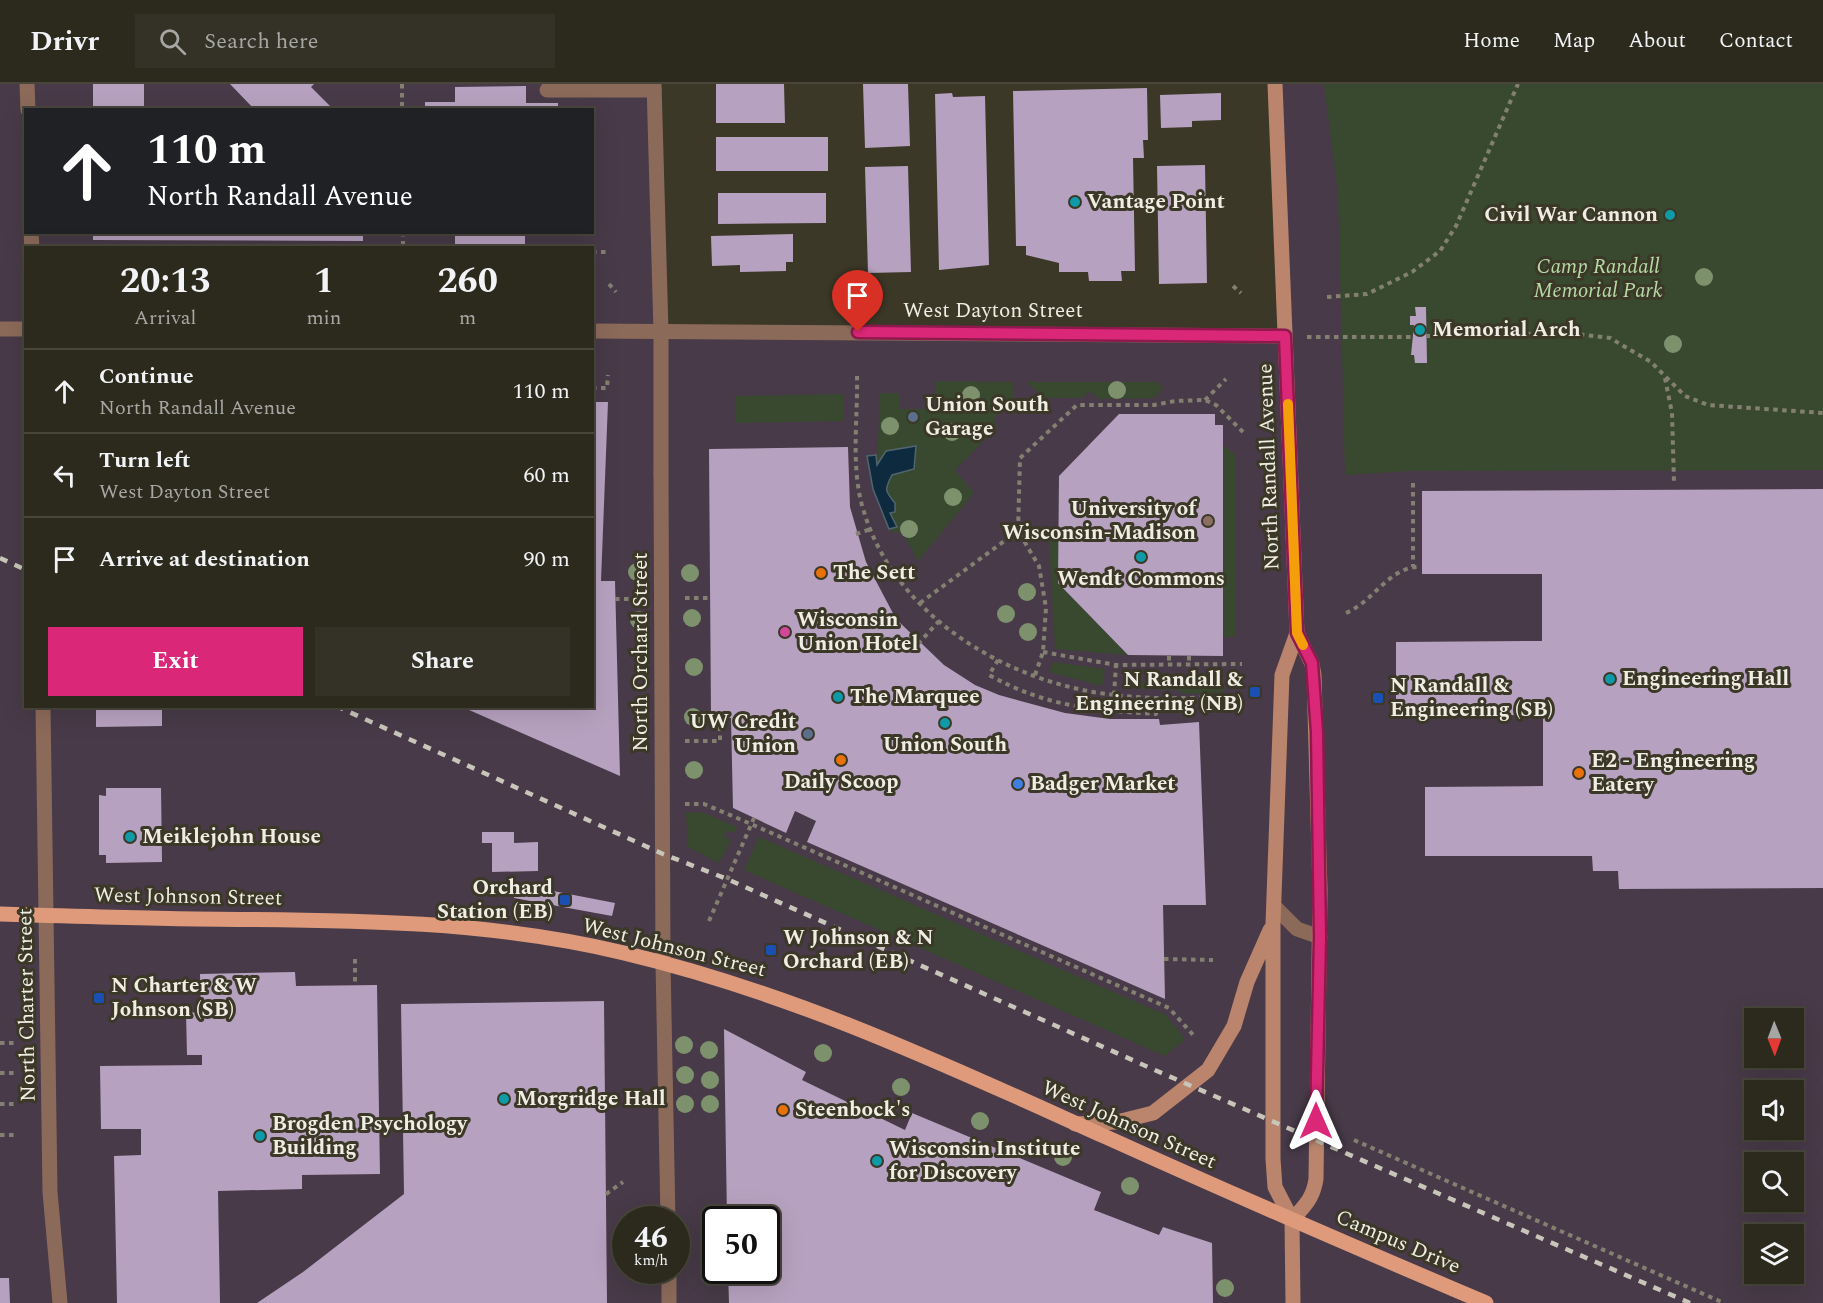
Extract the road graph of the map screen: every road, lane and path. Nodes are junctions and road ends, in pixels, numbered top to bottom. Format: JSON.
{"nodes":[{"id":1,"x":27,"y":84,"type":"edge"},
{"id":2,"x":402,"y":84,"type":"edge"},
{"id":3,"x":1275,"y":84,"type":"edge"},
{"id":4,"x":1518,"y":84,"type":"edge"},
{"id":5,"x":654,"y":87,"type":"edge"},
{"id":6,"x":547,"y":90,"type":"dead end"},
{"id":7,"x":28,"y":108,"type":"edge"},
{"id":8,"x":402,"y":108,"type":"edge"},
{"id":9,"x":594,"y":252,"type":"edge"},
{"id":10,"x":610,"y":252,"type":"dead end"},
{"id":11,"x":609,"y":284,"type":"dead end"},
{"id":12,"x":1233,"y":286,"type":"dead end"},
{"id":13,"x":616,"y":292,"type":"dead end"},
{"id":14,"x":1241,"y":293,"type":"dead end"},
{"id":15,"x":1327,"y":297,"type":"dead end"},
{"id":16,"x":0,"y":329,"type":"edge"},
{"id":17,"x":24,"y":329,"type":"edge"},
{"id":18,"x":594,"y":331,"type":"edge"},
{"id":19,"x":661,"y":332,"type":"junction"},
{"id":20,"x":1285,"y":336,"type":"junction"},
{"id":21,"x":1426,"y":336,"type":"dead end"},
{"id":22,"x":1414,"y":337,"type":"dead end"},
{"id":23,"x":608,"y":375,"type":"dead end"},
{"id":24,"x":857,"y":376,"type":"dead end"},
{"id":25,"x":1665,"y":377,"type":"junction"},
{"id":26,"x":1226,"y":380,"type":"dead end"},
{"id":27,"x":594,"y":388,"type":"edge"},
{"id":28,"x":1205,"y":400,"type":"junction"},
{"id":29,"x":1823,"y":413,"type":"edge"},
{"id":30,"x":1243,"y":432,"type":"dead end"},
{"id":31,"x":1674,"y":482,"type":"dead end"},
{"id":32,"x":1413,"y":483,"type":"dead end"},
{"id":33,"x":871,"y":529,"type":"junction"},
{"id":34,"x":1018,"y":531,"type":"junction"},
{"id":35,"x":856,"y":534,"type":"dead end"},
{"id":36,"x":1413,"y":567,"type":"junction"},
{"id":37,"x":1419,"y":567,"type":"dead end"},
{"id":38,"x":920,"y":603,"type":"junction"},
{"id":39,"x":1346,"y":613,"type":"dead end"},
{"id":40,"x":939,"y":621,"type":"junction"},
{"id":41,"x":1297,"y":633,"type":"junction"},
{"id":42,"x":918,"y":644,"type":"dead end"},
{"id":43,"x":1043,"y":652,"type":"junction"},
{"id":44,"x":1169,"y":656,"type":"dead end"},
{"id":45,"x":1189,"y":656,"type":"dead end"},
{"id":46,"x":998,"y":660,"type":"junction"},
{"id":47,"x":1169,"y":664,"type":"junction"},
{"id":48,"x":1242,"y":664,"type":"dead end"},
{"id":49,"x":1116,"y":665,"type":"junction"},
{"id":50,"x":1189,"y":665,"type":"junction"},
{"id":51,"x":1035,"y":675,"type":"junction"},
{"id":52,"x":1114,"y":695,"type":"junction"},
{"id":53,"x":1238,"y":696,"type":"dead end"},
{"id":54,"x":1156,"y":697,"type":"junction"},
{"id":55,"x":43,"y":708,"type":"edge"},
{"id":56,"x":720,"y":718,"type":"dead end"},
{"id":57,"x":662,"y":741,"type":"junction"},
{"id":58,"x":662,"y":803,"type":"junction"},
{"id":59,"x":754,"y":818,"type":"dead end"},
{"id":60,"x":751,"y":824,"type":"junction"},
{"id":61,"x":1275,"y":907,"type":"junction"},
{"id":62,"x":0,"y":914,"type":"edge"},
{"id":63,"x":46,"y":916,"type":"junction"},
{"id":64,"x":709,"y":921,"type":"dead end"},
{"id":65,"x":1273,"y":924,"type":"junction"},
{"id":66,"x":1320,"y":937,"type":"junction"},
{"id":67,"x":355,"y":959,"type":"dead end"},
{"id":68,"x":1164,"y":959,"type":"dead end"},
{"id":69,"x":1213,"y":960,"type":"dead end"},
{"id":70,"x":663,"y":963,"type":"junction"},
{"id":71,"x":355,"y":985,"type":"dead end"},
{"id":72,"x":1195,"y":1037,"type":"dead end"},
{"id":73,"x":0,"y":1043,"type":"edge"},
{"id":74,"x":15,"y":1043,"type":"dead end"},
{"id":75,"x":0,"y":1073,"type":"edge"},
{"id":76,"x":17,"y":1073,"type":"dead end"},
{"id":77,"x":0,"y":1104,"type":"edge"},
{"id":78,"x":18,"y":1104,"type":"dead end"},
{"id":79,"x":1075,"y":1124,"type":"junction"},
{"id":80,"x":0,"y":1135,"type":"edge"},
{"id":81,"x":18,"y":1135,"type":"dead end"},
{"id":82,"x":1354,"y":1140,"type":"dead end"},
{"id":83,"x":623,"y":1182,"type":"dead end"},
{"id":84,"x":606,"y":1194,"type":"dead end"},
{"id":85,"x":668,"y":1206,"type":"edge"},
{"id":86,"x":1292,"y":1220,"type":"junction"},
{"id":87,"x":669,"y":1284,"type":"edge"},
{"id":88,"x":60,"y":1303,"type":"edge"},
{"id":89,"x":669,"y":1303,"type":"edge"},
{"id":90,"x":1293,"y":1303,"type":"edge"},
{"id":91,"x":1486,"y":1303,"type":"edge"},
{"id":92,"x":1724,"y":1303,"type":"edge"}],
"edges":[{"from":1,"to":7,"type":"street"},
{"from":2,"to":8,"type":"path"},
{"from":3,"to":20,"type":"main road","name":"North Randall Avenue"},
{"from":4,"to":15,"type":"path"},
{"from":5,"to":6,"type":"street"},
{"from":5,"to":19,"type":"street","name":"North Orchard Street"},
{"from":9,"to":10,"type":"path"},
{"from":11,"to":13,"type":"path"},
{"from":12,"to":14,"type":"path"},
{"from":16,"to":17,"type":"street"},
{"from":18,"to":19,"type":"street","name":"West Dayton Street"},
{"from":19,"to":20,"type":"street","name":"West Dayton Street"},
{"from":19,"to":57,"type":"street","name":"North Orchard Street"},
{"from":20,"to":22,"type":"path"},
{"from":20,"to":41,"type":"main road","name":"North Randall Avenue"},
{"from":21,"to":25,"type":"path"},
{"from":23,"to":27,"type":"path"},
{"from":24,"to":33,"type":"path"},
{"from":25,"to":29,"type":"path"},
{"from":25,"to":31,"type":"path"},
{"from":26,"to":28,"type":"path"},
{"from":28,"to":30,"type":"path"},
{"from":28,"to":34,"type":"path"},
{"from":32,"to":36,"type":"path"},
{"from":33,"to":35,"type":"path"},
{"from":33,"to":38,"type":"path"},
{"from":34,"to":38,"type":"path"},
{"from":34,"to":43,"type":"path"},
{"from":36,"to":37,"type":"path"},
{"from":36,"to":39,"type":"path"},
{"from":38,"to":40,"type":"path"},
{"from":40,"to":42,"type":"path"},
{"from":40,"to":46,"type":"path"},
{"from":41,"to":61,"type":"main road"},
{"from":41,"to":66,"type":"main road"},
{"from":43,"to":49,"type":"path"},
{"from":43,"to":51,"type":"path"},
{"from":44,"to":47,"type":"path"},
{"from":45,"to":50,"type":"path"},
{"from":46,"to":51,"type":"path"},
{"from":46,"to":54,"type":"path"},
{"from":47,"to":49,"type":"path"},
{"from":47,"to":50,"type":"path"},
{"from":48,"to":50,"type":"path"},
{"from":49,"to":52,"type":"path"},
{"from":51,"to":52,"type":"path"},
{"from":52,"to":54,"type":"path"},
{"from":53,"to":54,"type":"path"},
{"from":55,"to":63,"type":"street","name":"North Charter Street"},
{"from":56,"to":57,"type":"path"},
{"from":57,"to":58,"type":"street","name":"North Orchard Street"},
{"from":58,"to":60,"type":"path"},
{"from":58,"to":70,"type":"street","name":"North Orchard Street"},
{"from":59,"to":60,"type":"path"},
{"from":60,"to":64,"type":"path"},
{"from":60,"to":72,"type":"path"},
{"from":61,"to":65,"type":"main road"},
{"from":61,"to":66,"type":"street"},
{"from":62,"to":63,"type":"main road","name":"West Johnson Street"},
{"from":63,"to":70,"type":"main road","name":"West Johnson Street"},
{"from":63,"to":88,"type":"street","name":"North Charter Street"},
{"from":65,"to":79,"type":"main road"},
{"from":65,"to":86,"type":"main road"},
{"from":66,"to":86,"type":"main road"},
{"from":67,"to":71,"type":"path"},
{"from":68,"to":69,"type":"path"},
{"from":70,"to":79,"type":"main road","name":"West Johnson Street"},
{"from":70,"to":85,"type":"street","name":"North Orchard Street"},
{"from":73,"to":74,"type":"path"},
{"from":75,"to":76,"type":"path"},
{"from":77,"to":78,"type":"path"},
{"from":79,"to":86,"type":"main road","name":"West Johnson Street"},
{"from":80,"to":81,"type":"path"},
{"from":82,"to":92,"type":"path"},
{"from":83,"to":84,"type":"path"},
{"from":86,"to":90,"type":"main road"},
{"from":86,"to":91,"type":"main road","name":"Campus Drive"},
{"from":87,"to":89,"type":"street"}]}
